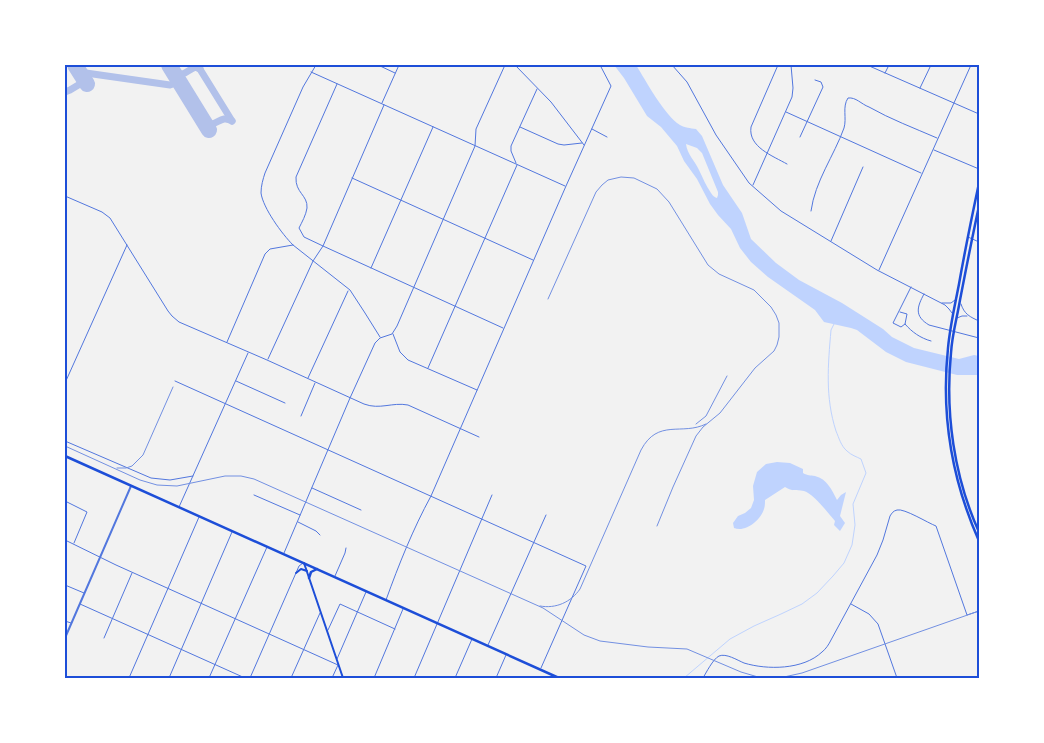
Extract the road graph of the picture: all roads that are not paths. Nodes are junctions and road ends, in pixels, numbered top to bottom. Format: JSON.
{"nodes":[{"id":1,"x":316,"y":65,"type":"edge"},
{"id":2,"x":378,"y":65,"type":"edge"},
{"id":3,"x":399,"y":65,"type":"edge"},
{"id":4,"x":505,"y":65,"type":"edge"},
{"id":5,"x":515,"y":65,"type":"edge"},
{"id":6,"x":600,"y":65,"type":"edge"},
{"id":7,"x":672,"y":65,"type":"edge"},
{"id":8,"x":778,"y":65,"type":"edge"},
{"id":9,"x":791,"y":65,"type":"edge"},
{"id":10,"x":866,"y":65,"type":"edge"},
{"id":11,"x":889,"y":65,"type":"edge"},
{"id":12,"x":931,"y":65,"type":"edge"},
{"id":13,"x":971,"y":65,"type":"edge"},
{"id":14,"x":311,"y":72,"type":"junction"},
{"id":15,"x":395,"y":73,"type":"junction"},
{"id":16,"x":885,"y":73,"type":"junction"},
{"id":17,"x":815,"y":80,"type":"dead end"},
{"id":18,"x":337,"y":84,"type":"junction"},
{"id":19,"x":538,"y":87,"type":"junction"},
{"id":20,"x":920,"y":89,"type":"junction"},
{"id":21,"x":383,"y":104,"type":"junction"},
{"id":22,"x":954,"y":104,"type":"junction"},
{"id":23,"x":786,"y":112,"type":"junction"},
{"id":24,"x":979,"y":114,"type":"edge"},
{"id":25,"x":807,"y":122,"type":"junction"},
{"id":26,"x":433,"y":127,"type":"junction"},
{"id":27,"x":520,"y":127,"type":"junction"},
{"id":28,"x":592,"y":129,"type":"junction"},
{"id":29,"x":840,"y":136,"type":"junction"},
{"id":30,"x":607,"y":137,"type":"dead end"},
{"id":31,"x":800,"y":137,"type":"dead end"},
{"id":32,"x":938,"y":139,"type":"junction"},
{"id":33,"x":583,"y":145,"type":"junction"},
{"id":34,"x":475,"y":146,"type":"junction"},
{"id":35,"x":933,"y":149,"type":"junction"},
{"id":36,"x":767,"y":153,"type":"junction"},
{"id":37,"x":517,"y":164,"type":"junction"},
{"id":38,"x":787,"y":164,"type":"dead end"},
{"id":39,"x":863,"y":167,"type":"dead end"},
{"id":40,"x":979,"y":169,"type":"edge"},
{"id":41,"x":922,"y":173,"type":"junction"},
{"id":42,"x":352,"y":178,"type":"junction"},
{"id":43,"x":979,"y":183,"type":"edge"},
{"id":44,"x":566,"y":186,"type":"junction"},
{"id":45,"x":752,"y":186,"type":"junction"},
{"id":46,"x":65,"y":196,"type":"edge"},
{"id":47,"x":401,"y":200,"type":"junction"},
{"id":48,"x":979,"y":206,"type":"edge"},
{"id":49,"x":811,"y":211,"type":"dead end"},
{"id":50,"x":443,"y":219,"type":"junction"},
{"id":51,"x":968,"y":237,"type":"junction"},
{"id":52,"x":485,"y":238,"type":"junction"},
{"id":53,"x":972,"y":239,"type":"junction"},
{"id":54,"x":830,"y":242,"type":"junction"},
{"id":55,"x":979,"y":242,"type":"edge"},
{"id":56,"x":127,"y":245,"type":"junction"},
{"id":57,"x":293,"y":245,"type":"junction"},
{"id":58,"x":322,"y":246,"type":"junction"},
{"id":59,"x":313,"y":260,"type":"junction"},
{"id":60,"x":534,"y":260,"type":"junction"},
{"id":61,"x":371,"y":269,"type":"junction"},
{"id":62,"x":878,"y":271,"type":"junction"},
{"id":63,"x":911,"y":287,"type":"junction"},
{"id":64,"x":413,"y":288,"type":"junction"},
{"id":65,"x":350,"y":290,"type":"junction"},
{"id":66,"x":924,"y":294,"type":"junction"},
{"id":67,"x":956,"y":299,"type":"junction"},
{"id":68,"x":960,"y":301,"type":"junction"},
{"id":69,"x":942,"y":303,"type":"junction"},
{"id":70,"x":454,"y":306,"type":"junction"},
{"id":71,"x":899,"y":311,"type":"junction"},
{"id":72,"x":968,"y":316,"type":"junction"},
{"id":73,"x":955,"y":318,"type":"junction"},
{"id":74,"x":979,"y":322,"type":"edge"},
{"id":75,"x":905,"y":324,"type":"junction"},
{"id":76,"x":504,"y":328,"type":"junction"},
{"id":77,"x":393,"y":334,"type":"junction"},
{"id":78,"x":380,"y":338,"type":"junction"},
{"id":79,"x":979,"y":338,"type":"edge"},
{"id":80,"x":930,"y":342,"type":"dead end"},
{"id":81,"x":227,"y":343,"type":"junction"},
{"id":82,"x":249,"y":352,"type":"junction"},
{"id":83,"x":268,"y":360,"type":"junction"},
{"id":84,"x":428,"y":368,"type":"junction"},
{"id":85,"x":308,"y":379,"type":"junction"},
{"id":86,"x":175,"y":381,"type":"dead end"},
{"id":87,"x":235,"y":381,"type":"junction"},
{"id":88,"x":316,"y":382,"type":"junction"},
{"id":89,"x":65,"y":383,"type":"edge"},
{"id":90,"x":478,"y":390,"type":"junction"},
{"id":91,"x":350,"y":398,"type":"junction"},
{"id":92,"x":285,"y":403,"type":"dead end"},
{"id":93,"x":225,"y":404,"type":"junction"},
{"id":94,"x":300,"y":416,"type":"dead end"},
{"id":95,"x":461,"y":428,"type":"junction"},
{"id":96,"x":479,"y":437,"type":"dead end"},
{"id":97,"x":65,"y":441,"type":"edge"},
{"id":98,"x":328,"y":450,"type":"junction"},
{"id":99,"x":65,"y":456,"type":"edge"},
{"id":100,"x":194,"y":476,"type":"junction"},
{"id":101,"x":131,"y":486,"type":"junction"},
{"id":102,"x":312,"y":488,"type":"junction"},
{"id":103,"x":254,"y":494,"type":"dead end"},
{"id":104,"x":492,"y":495,"type":"dead end"},
{"id":105,"x":431,"y":496,"type":"junction"},
{"id":106,"x":65,"y":502,"type":"edge"},
{"id":107,"x":179,"y":507,"type":"junction"},
{"id":108,"x":361,"y":510,"type":"dead end"},
{"id":109,"x":546,"y":515,"type":"dead end"},
{"id":110,"x":300,"y":516,"type":"junction"},
{"id":111,"x":199,"y":517,"type":"junction"},
{"id":112,"x":481,"y":519,"type":"junction"},
{"id":113,"x":298,"y":522,"type":"junction"},
{"id":114,"x":232,"y":531,"type":"junction"},
{"id":115,"x":979,"y":532,"type":"edge"},
{"id":116,"x":320,"y":535,"type":"dead end"},
{"id":117,"x":65,"y":540,"type":"edge"},
{"id":118,"x":979,"y":541,"type":"edge"},
{"id":119,"x":534,"y":543,"type":"junction"},
{"id":120,"x":73,"y":544,"type":"junction"},
{"id":121,"x":267,"y":546,"type":"junction"},
{"id":122,"x":346,"y":548,"type":"dead end"},
{"id":123,"x":283,"y":554,"type":"junction"},
{"id":124,"x":100,"y":557,"type":"junction"},
{"id":125,"x":304,"y":563,"type":"junction"},
{"id":126,"x":318,"y":569,"type":"junction"},
{"id":127,"x":133,"y":572,"type":"junction"},
{"id":128,"x":307,"y":572,"type":"junction"},
{"id":129,"x":296,"y":573,"type":"junction"},
{"id":130,"x":335,"y":577,"type":"junction"},
{"id":131,"x":310,"y":578,"type":"junction"},
{"id":132,"x":65,"y":585,"type":"edge"},
{"id":133,"x":168,"y":588,"type":"junction"},
{"id":134,"x":367,"y":591,"type":"junction"},
{"id":135,"x":84,"y":594,"type":"junction"},
{"id":136,"x":386,"y":600,"type":"junction"},
{"id":137,"x":201,"y":603,"type":"junction"},
{"id":138,"x":850,"y":603,"type":"junction"},
{"id":139,"x":80,"y":604,"type":"junction"},
{"id":140,"x":404,"y":608,"type":"junction"},
{"id":141,"x":358,"y":611,"type":"junction"},
{"id":142,"x":979,"y":611,"type":"edge"},
{"id":143,"x":321,"y":612,"type":"junction"},
{"id":144,"x":235,"y":618,"type":"junction"},
{"id":145,"x":113,"y":619,"type":"junction"},
{"id":146,"x":65,"y":620,"type":"edge"},
{"id":147,"x":71,"y":623,"type":"junction"},
{"id":148,"x":438,"y":623,"type":"junction"},
{"id":149,"x":395,"y":629,"type":"junction"},
{"id":150,"x":327,"y":631,"type":"junction"},
{"id":151,"x":148,"y":634,"type":"junction"},
{"id":152,"x":270,"y":634,"type":"junction"},
{"id":153,"x":65,"y":638,"type":"edge"},
{"id":154,"x":104,"y":638,"type":"dead end"},
{"id":155,"x":472,"y":639,"type":"junction"},
{"id":156,"x":488,"y":646,"type":"junction"},
{"id":157,"x":181,"y":649,"type":"junction"},
{"id":158,"x":304,"y":649,"type":"junction"},
{"id":159,"x":506,"y":654,"type":"junction"},
{"id":160,"x":337,"y":660,"type":"junction"},
{"id":161,"x":215,"y":664,"type":"junction"},
{"id":162,"x":338,"y":665,"type":"junction"},
{"id":163,"x":541,"y":669,"type":"junction"},
{"id":164,"x":129,"y":678,"type":"edge"},
{"id":165,"x":168,"y":678,"type":"edge"},
{"id":166,"x":209,"y":678,"type":"edge"},
{"id":167,"x":245,"y":678,"type":"edge"},
{"id":168,"x":250,"y":678,"type":"edge"},
{"id":169,"x":291,"y":678,"type":"edge"},
{"id":170,"x":332,"y":678,"type":"edge"},
{"id":171,"x":343,"y":678,"type":"edge"},
{"id":172,"x":374,"y":678,"type":"edge"},
{"id":173,"x":414,"y":678,"type":"edge"},
{"id":174,"x":455,"y":678,"type":"edge"},
{"id":175,"x":496,"y":678,"type":"edge"},
{"id":176,"x":559,"y":678,"type":"edge"},
{"id":177,"x":703,"y":678,"type":"edge"},
{"id":178,"x":898,"y":678,"type":"edge"}],
"edges":[{"from":1,"to":14,"type":"street"},
{"from":2,"to":15,"type":"street"},
{"from":3,"to":15,"type":"street"},
{"from":4,"to":34,"type":"street"},
{"from":5,"to":19,"type":"street"},
{"from":6,"to":28,"type":"street"},
{"from":7,"to":45,"type":"street"},
{"from":8,"to":36,"type":"street"},
{"from":9,"to":23,"type":"street"},
{"from":10,"to":16,"type":"street"},
{"from":11,"to":16,"type":"street"},
{"from":12,"to":20,"type":"street"},
{"from":13,"to":22,"type":"street"},
{"from":14,"to":18,"type":"street"},
{"from":14,"to":57,"type":"street"},
{"from":15,"to":21,"type":"street"},
{"from":16,"to":20,"type":"street"},
{"from":17,"to":25,"type":"street"},
{"from":18,"to":21,"type":"street"},
{"from":18,"to":58,"type":"street"},
{"from":19,"to":27,"type":"street"},
{"from":19,"to":33,"type":"street"},
{"from":20,"to":22,"type":"street"},
{"from":21,"to":26,"type":"street"},
{"from":21,"to":42,"type":"street"},
{"from":22,"to":24,"type":"street"},
{"from":22,"to":32,"type":"street"},
{"from":23,"to":25,"type":"street"},
{"from":23,"to":36,"type":"street"},
{"from":25,"to":29,"type":"street"},
{"from":25,"to":31,"type":"street"},
{"from":26,"to":34,"type":"street"},
{"from":26,"to":47,"type":"street"},
{"from":27,"to":33,"type":"street"},
{"from":27,"to":37,"type":"street"},
{"from":28,"to":30,"type":"street"},
{"from":28,"to":33,"type":"street"},
{"from":29,"to":32,"type":"street"},
{"from":29,"to":41,"type":"street"},
{"from":29,"to":49,"type":"street"},
{"from":32,"to":35,"type":"street"},
{"from":33,"to":44,"type":"street"},
{"from":34,"to":37,"type":"street"},
{"from":34,"to":50,"type":"street"},
{"from":35,"to":40,"type":"street"},
{"from":35,"to":41,"type":"street"},
{"from":36,"to":38,"type":"street"},
{"from":36,"to":45,"type":"street"},
{"from":37,"to":44,"type":"street"},
{"from":37,"to":52,"type":"street"},
{"from":39,"to":54,"type":"street"},
{"from":41,"to":62,"type":"street"},
{"from":42,"to":47,"type":"street"},
{"from":42,"to":58,"type":"street"},
{"from":43,"to":51,"type":"main road"},
{"from":44,"to":60,"type":"street"},
{"from":45,"to":54,"type":"street"},
{"from":46,"to":56,"type":"street"},
{"from":47,"to":50,"type":"street"},
{"from":47,"to":61,"type":"street"},
{"from":48,"to":53,"type":"main road"},
{"from":50,"to":52,"type":"street"},
{"from":50,"to":64,"type":"street"},
{"from":51,"to":53,"type":"street"},
{"from":51,"to":67,"type":"main road"},
{"from":52,"to":60,"type":"street"},
{"from":52,"to":70,"type":"street"},
{"from":53,"to":55,"type":"street"},
{"from":53,"to":68,"type":"main road"},
{"from":54,"to":62,"type":"street"},
{"from":56,"to":81,"type":"street"},
{"from":56,"to":89,"type":"street"},
{"from":57,"to":59,"type":"street"},
{"from":57,"to":81,"type":"street"},
{"from":58,"to":59,"type":"street"},
{"from":58,"to":61,"type":"street"},
{"from":59,"to":65,"type":"street"},
{"from":59,"to":83,"type":"street"},
{"from":60,"to":76,"type":"street"},
{"from":61,"to":64,"type":"street"},
{"from":62,"to":63,"type":"street"},
{"from":63,"to":66,"type":"street"},
{"from":63,"to":71,"type":"street"},
{"from":64,"to":70,"type":"street"},
{"from":64,"to":77,"type":"street"},
{"from":65,"to":78,"type":"street"},
{"from":65,"to":85,"type":"street"},
{"from":66,"to":69,"type":"street"},
{"from":66,"to":79,"type":"street"},
{"from":67,"to":69,"type":"street"},
{"from":67,"to":73,"type":"main road"},
{"from":68,"to":72,"type":"street"},
{"from":68,"to":73,"type":"main road"},
{"from":69,"to":73,"type":"street"},
{"from":70,"to":76,"type":"street"},
{"from":70,"to":84,"type":"street"},
{"from":71,"to":75,"type":"street"},
{"from":71,"to":75,"type":"street"},
{"from":72,"to":73,"type":"street"},
{"from":72,"to":74,"type":"street"},
{"from":73,"to":115,"type":"main road"},
{"from":73,"to":118,"type":"main road"},
{"from":75,"to":80,"type":"street"},
{"from":76,"to":90,"type":"street"},
{"from":77,"to":78,"type":"street"},
{"from":77,"to":84,"type":"street"},
{"from":78,"to":91,"type":"street"},
{"from":81,"to":82,"type":"street"},
{"from":82,"to":83,"type":"street"},
{"from":82,"to":87,"type":"street"},
{"from":83,"to":85,"type":"street"},
{"from":84,"to":90,"type":"street"},
{"from":85,"to":88,"type":"street"},
{"from":86,"to":93,"type":"street"},
{"from":87,"to":92,"type":"street"},
{"from":87,"to":93,"type":"street"},
{"from":88,"to":91,"type":"street"},
{"from":88,"to":94,"type":"street"},
{"from":90,"to":95,"type":"street"},
{"from":91,"to":95,"type":"street"},
{"from":91,"to":98,"type":"street"},
{"from":93,"to":98,"type":"street"},
{"from":93,"to":100,"type":"street"},
{"from":95,"to":96,"type":"street"},
{"from":95,"to":105,"type":"street"},
{"from":97,"to":100,"type":"street"},
{"from":98,"to":102,"type":"street"},
{"from":98,"to":105,"type":"street"},
{"from":99,"to":101,"type":"main road"},
{"from":100,"to":107,"type":"street"},
{"from":101,"to":107,"type":"main road"},
{"from":101,"to":124,"type":"street"},
{"from":102,"to":108,"type":"street"},
{"from":102,"to":110,"type":"street"},
{"from":103,"to":110,"type":"street"},
{"from":104,"to":112,"type":"street"},
{"from":105,"to":112,"type":"street"},
{"from":105,"to":136,"type":"street"},
{"from":106,"to":120,"type":"street"},
{"from":107,"to":111,"type":"main road"},
{"from":109,"to":119,"type":"street"},
{"from":110,"to":113,"type":"street"},
{"from":111,"to":114,"type":"main road"},
{"from":111,"to":133,"type":"street"},
{"from":112,"to":119,"type":"street"},
{"from":112,"to":148,"type":"street"},
{"from":113,"to":116,"type":"street"},
{"from":113,"to":123,"type":"street"},
{"from":114,"to":121,"type":"main road"},
{"from":114,"to":137,"type":"street"},
{"from":117,"to":120,"type":"street"},
{"from":119,"to":156,"type":"street"},
{"from":119,"to":163,"type":"street"},
{"from":120,"to":124,"type":"street"},
{"from":121,"to":123,"type":"main road"},
{"from":121,"to":144,"type":"street"},
{"from":122,"to":130,"type":"street"},
{"from":123,"to":125,"type":"main road"},
{"from":124,"to":127,"type":"street"},
{"from":124,"to":135,"type":"street"},
{"from":125,"to":126,"type":"main road"},
{"from":125,"to":128,"type":"main road"},
{"from":125,"to":129,"type":"street"},
{"from":126,"to":130,"type":"main road"},
{"from":126,"to":131,"type":"main road"},
{"from":127,"to":133,"type":"street"},
{"from":127,"to":145,"type":"street"},
{"from":128,"to":129,"type":"main road"},
{"from":128,"to":131,"type":"main road"},
{"from":129,"to":152,"type":"street"},
{"from":130,"to":134,"type":"main road"},
{"from":131,"to":143,"type":"main road"},
{"from":132,"to":135,"type":"street"},
{"from":133,"to":137,"type":"street"},
{"from":133,"to":151,"type":"street"},
{"from":134,"to":136,"type":"main road"},
{"from":134,"to":141,"type":"street"},
{"from":135,"to":139,"type":"street"},
{"from":136,"to":140,"type":"main road"},
{"from":137,"to":144,"type":"street"},
{"from":137,"to":157,"type":"street"},
{"from":138,"to":142,"type":"street"},
{"from":138,"to":177,"type":"street"},
{"from":138,"to":178,"type":"street"},
{"from":139,"to":145,"type":"street"},
{"from":139,"to":147,"type":"street"},
{"from":140,"to":148,"type":"main road"},
{"from":140,"to":149,"type":"street"},
{"from":141,"to":149,"type":"street"},
{"from":141,"to":150,"type":"street"},
{"from":141,"to":160,"type":"street"},
{"from":143,"to":150,"type":"main road"},
{"from":143,"to":158,"type":"street"},
{"from":144,"to":152,"type":"street"},
{"from":144,"to":161,"type":"street"},
{"from":145,"to":151,"type":"street"},
{"from":145,"to":154,"type":"street"},
{"from":146,"to":147,"type":"street"},
{"from":147,"to":153,"type":"street"},
{"from":148,"to":155,"type":"main road"},
{"from":148,"to":173,"type":"street"},
{"from":149,"to":172,"type":"street"},
{"from":150,"to":160,"type":"main road"},
{"from":151,"to":157,"type":"street"},
{"from":151,"to":164,"type":"street"},
{"from":152,"to":158,"type":"street"},
{"from":152,"to":168,"type":"street"},
{"from":155,"to":156,"type":"main road"},
{"from":155,"to":174,"type":"street"},
{"from":156,"to":159,"type":"main road"},
{"from":157,"to":161,"type":"street"},
{"from":157,"to":165,"type":"street"},
{"from":158,"to":162,"type":"street"},
{"from":158,"to":169,"type":"street"},
{"from":159,"to":163,"type":"main road"},
{"from":159,"to":175,"type":"street"},
{"from":160,"to":162,"type":"main road"},
{"from":161,"to":166,"type":"street"},
{"from":161,"to":167,"type":"street"},
{"from":162,"to":170,"type":"street"},
{"from":162,"to":171,"type":"main road"},
{"from":163,"to":176,"type":"main road"}]}
